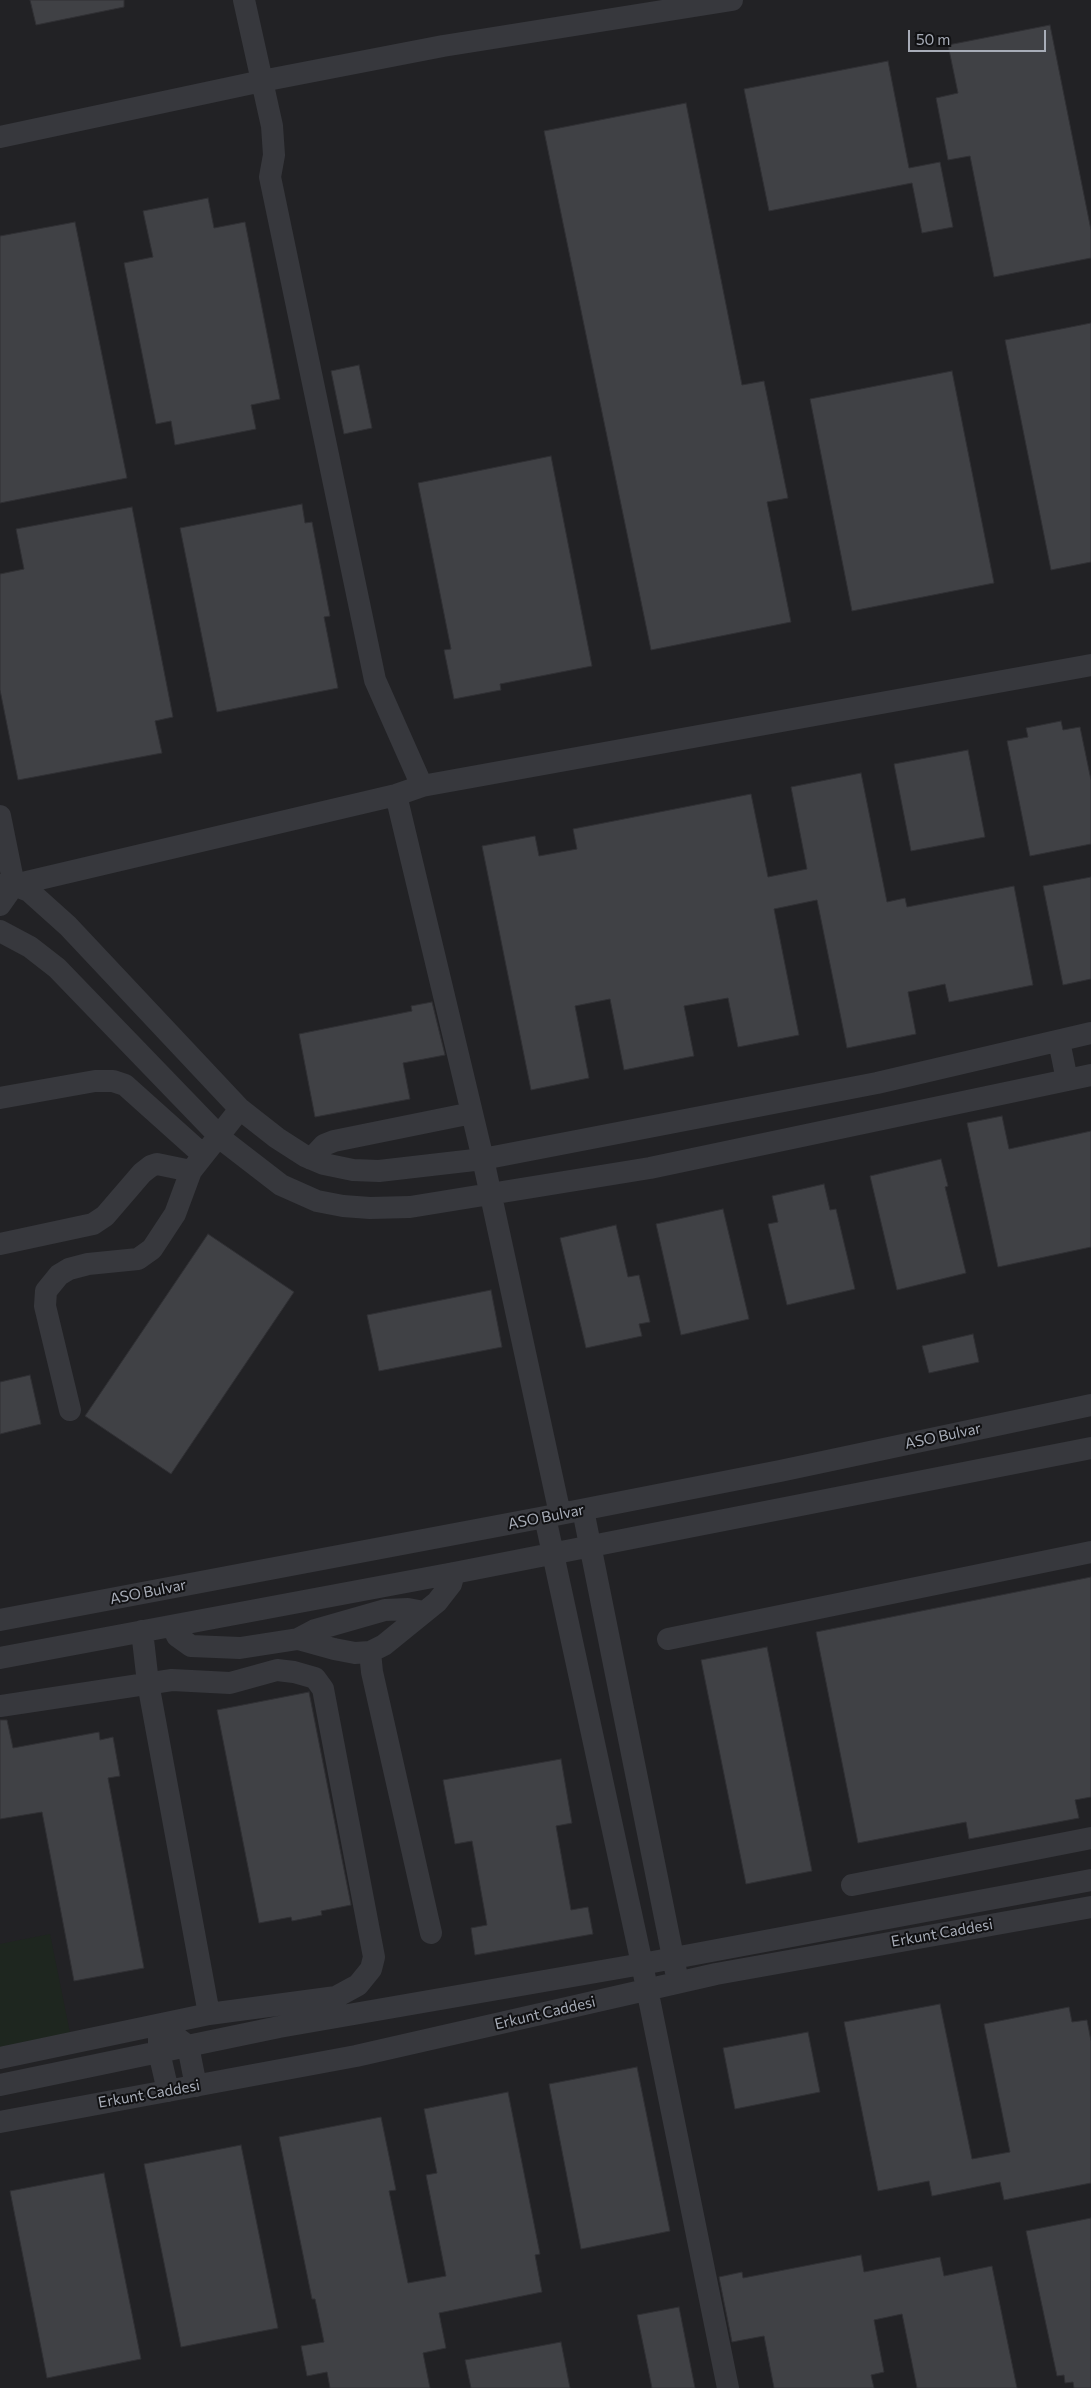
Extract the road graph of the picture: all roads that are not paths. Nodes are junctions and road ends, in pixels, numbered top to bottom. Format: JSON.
{"nodes":[{"id":1,"x":244,"y":0,"type":"edge"},
{"id":2,"x":732,"y":0,"type":"edge"},
{"id":3,"x":262,"y":81,"type":"junction"},
{"id":4,"x":0,"y":137,"type":"edge"},
{"id":5,"x":1091,"y":665,"type":"edge"},
{"id":6,"x":422,"y":786,"type":"junction"},
{"id":7,"x":396,"y":795,"type":"junction"},
{"id":8,"x":0,"y":816,"type":"edge"},
{"id":9,"x":7,"y":885,"type":"edge"},
{"id":10,"x":0,"y":905,"type":"edge"},
{"id":11,"x":0,"y":931,"type":"edge"},
{"id":12,"x":1091,"y":1034,"type":"edge"},
{"id":13,"x":1059,"y":1041,"type":"junction"},
{"id":14,"x":927,"y":1072,"type":"junction"},
{"id":15,"x":1091,"y":1075,"type":"edge"},
{"id":16,"x":1067,"y":1080,"type":"junction"},
{"id":17,"x":0,"y":1098,"type":"edge"},
{"id":18,"x":936,"y":1108,"type":"junction"},
{"id":19,"x":240,"y":1109,"type":"junction"},
{"id":20,"x":472,"y":1113,"type":"junction"},
{"id":21,"x":218,"y":1134,"type":"junction"},
{"id":22,"x":311,"y":1159,"type":"junction"},
{"id":23,"x":483,"y":1159,"type":"junction"},
{"id":24,"x":196,"y":1163,"type":"junction"},
{"id":25,"x":489,"y":1194,"type":"junction"},
{"id":26,"x":0,"y":1244,"type":"edge"},
{"id":27,"x":1091,"y":1405,"type":"edge"},
{"id":28,"x":70,"y":1410,"type":"dead end"},
{"id":29,"x":1091,"y":1448,"type":"edge"},
{"id":30,"x":583,"y":1510,"type":"junction"},
{"id":31,"x":552,"y":1516,"type":"junction"},
{"id":32,"x":588,"y":1546,"type":"junction"},
{"id":33,"x":1091,"y":1552,"type":"edge"},
{"id":34,"x":553,"y":1553,"type":"junction"},
{"id":35,"x":454,"y":1573,"type":"junction"},
{"id":36,"x":424,"y":1612,"type":"junction"},
{"id":37,"x":0,"y":1620,"type":"edge"},
{"id":38,"x":172,"y":1626,"type":"junction"},
{"id":39,"x":142,"y":1632,"type":"junction"},
{"id":40,"x":298,"y":1639,"type":"junction"},
{"id":41,"x":668,"y":1639,"type":"dead end"},
{"id":42,"x":370,"y":1652,"type":"junction"},
{"id":43,"x":0,"y":1658,"type":"edge"},
{"id":44,"x":148,"y":1683,"type":"junction"},
{"id":45,"x":0,"y":1706,"type":"edge"},
{"id":46,"x":1091,"y":1838,"type":"edge"},
{"id":47,"x":1091,"y":1880,"type":"edge"},
{"id":48,"x":852,"y":1885,"type":"dead end"},
{"id":49,"x":1091,"y":1907,"type":"edge"},
{"id":50,"x":432,"y":1933,"type":"dead end"},
{"id":51,"x":673,"y":1958,"type":"junction"},
{"id":52,"x":642,"y":1964,"type":"junction"},
{"id":53,"x":678,"y":1983,"type":"junction"},
{"id":54,"x":647,"y":1990,"type":"junction"},
{"id":55,"x":209,"y":2014,"type":"junction"},
{"id":56,"x":160,"y":2024,"type":"junction"},
{"id":57,"x":188,"y":2046,"type":"junction"},
{"id":58,"x":159,"y":2052,"type":"junction"},
{"id":59,"x":0,"y":2058,"type":"edge"},
{"id":60,"x":0,"y":2085,"type":"edge"},
{"id":61,"x":196,"y":2086,"type":"junction"},
{"id":62,"x":168,"y":2091,"type":"junction"},
{"id":63,"x":0,"y":2122,"type":"edge"},
{"id":64,"x":728,"y":2388,"type":"edge"}],
"edges":[{"from":1,"to":3,"type":"street"},
{"from":2,"to":3,"type":"street"},
{"from":3,"to":4,"type":"street"},
{"from":3,"to":6,"type":"street"},
{"from":5,"to":6,"type":"street"},
{"from":6,"to":7,"type":"street"},
{"from":7,"to":9,"type":"street"},
{"from":7,"to":20,"type":"street"},
{"from":8,"to":9,"type":"street"},
{"from":9,"to":10,"type":"street"},
{"from":9,"to":19,"type":"street"},
{"from":11,"to":21,"type":"street"},
{"from":12,"to":13,"type":"street"},
{"from":13,"to":14,"type":"street"},
{"from":13,"to":16,"type":"street"},
{"from":14,"to":18,"type":"street"},
{"from":14,"to":23,"type":"street"},
{"from":15,"to":16,"type":"street"},
{"from":16,"to":18,"type":"street"},
{"from":17,"to":24,"type":"street"},
{"from":18,"to":25,"type":"street"},
{"from":19,"to":21,"type":"street"},
{"from":19,"to":22,"type":"street"},
{"from":20,"to":22,"type":"street"},
{"from":20,"to":23,"type":"street"},
{"from":21,"to":24,"type":"street"},
{"from":21,"to":25,"type":"street"},
{"from":22,"to":23,"type":"street"},
{"from":23,"to":25,"type":"street"},
{"from":24,"to":26,"type":"street"},
{"from":24,"to":28,"type":"street"},
{"from":25,"to":31,"type":"street"},
{"from":27,"to":30,"type":"street","name":"ASO Bulvar"},
{"from":29,"to":32,"type":"street"},
{"from":30,"to":31,"type":"street","name":"ASO Bulvar"},
{"from":30,"to":32,"type":"street"},
{"from":31,"to":34,"type":"street"},
{"from":31,"to":37,"type":"street","name":"ASO Bulvar"},
{"from":32,"to":34,"type":"street"},
{"from":32,"to":51,"type":"street"},
{"from":33,"to":41,"type":"street"},
{"from":34,"to":35,"type":"street"},
{"from":34,"to":52,"type":"street"},
{"from":35,"to":36,"type":"street"},
{"from":35,"to":38,"type":"street"},
{"from":36,"to":40,"type":"street"},
{"from":36,"to":42,"type":"street"},
{"from":38,"to":39,"type":"street"},
{"from":38,"to":40,"type":"street"},
{"from":39,"to":43,"type":"street"},
{"from":39,"to":44,"type":"street"},
{"from":40,"to":42,"type":"street"},
{"from":42,"to":50,"type":"street"},
{"from":44,"to":45,"type":"street"},
{"from":44,"to":55,"type":"street"},
{"from":44,"to":55,"type":"street"},
{"from":46,"to":48,"type":"street"},
{"from":47,"to":51,"type":"street"},
{"from":49,"to":53,"type":"street","name":"Erkunt Caddesi"},
{"from":51,"to":52,"type":"street"},
{"from":51,"to":53,"type":"street"},
{"from":52,"to":54,"type":"street"},
{"from":52,"to":57,"type":"street"},
{"from":53,"to":54,"type":"street","name":"Erkunt Caddesi"},
{"from":54,"to":61,"type":"street","name":"Erkunt Caddesi"},
{"from":54,"to":64,"type":"street"},
{"from":55,"to":56,"type":"street"},
{"from":56,"to":57,"type":"street"},
{"from":56,"to":58,"type":"street"},
{"from":56,"to":59,"type":"street"},
{"from":57,"to":58,"type":"street"},
{"from":57,"to":61,"type":"street"},
{"from":58,"to":60,"type":"street"},
{"from":58,"to":62,"type":"street"},
{"from":61,"to":62,"type":"street","name":"Erkunt Caddesi"},
{"from":62,"to":63,"type":"street","name":"Erkunt Caddesi"}]}
